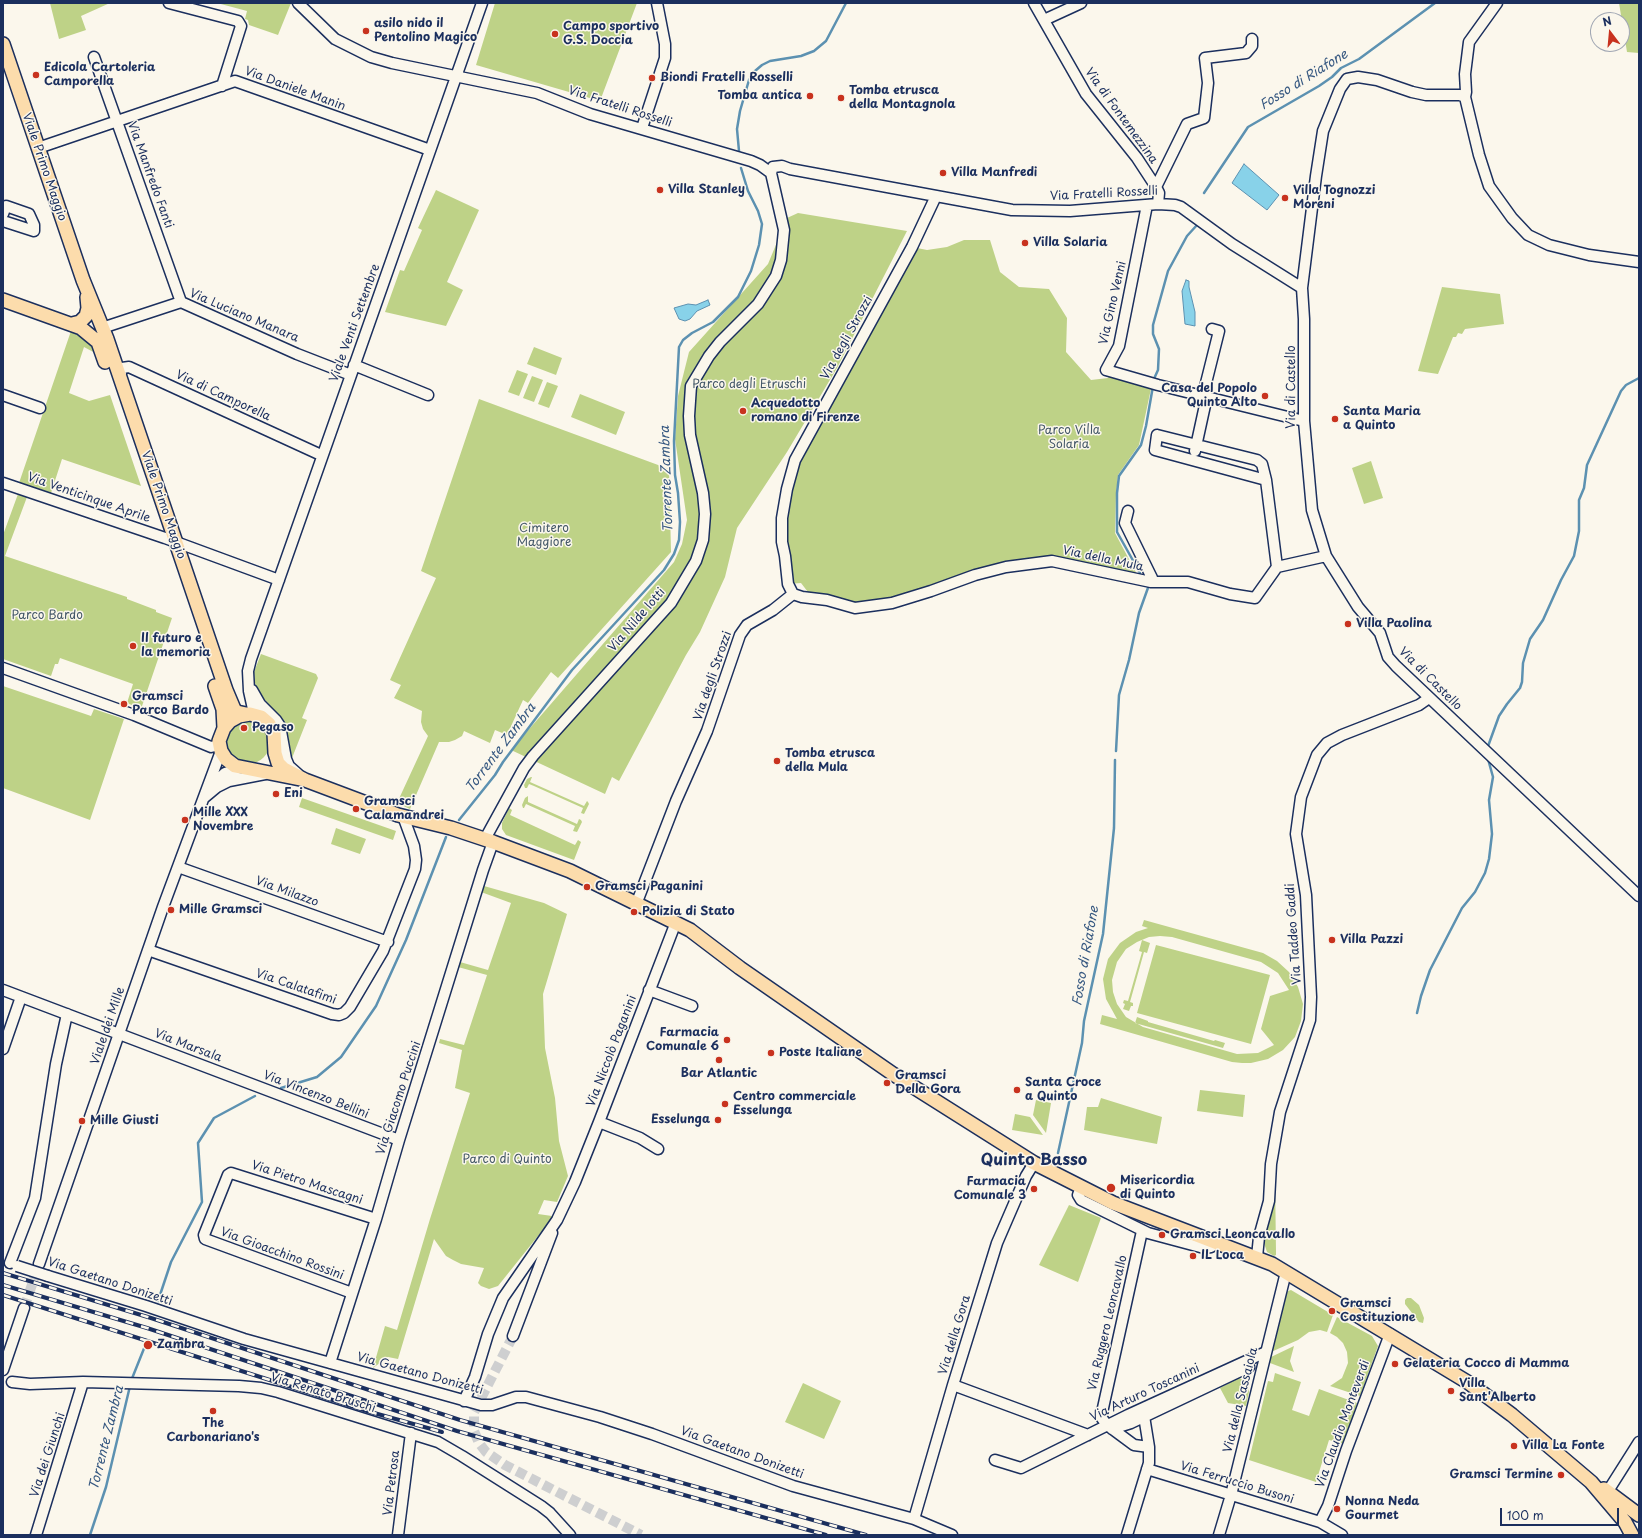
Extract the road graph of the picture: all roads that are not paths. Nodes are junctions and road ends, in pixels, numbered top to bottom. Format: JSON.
{"nodes":[{"id":1,"x":169,"y":3,"type":"edge"},
{"id":2,"x":298,"y":3,"type":"edge"},
{"id":3,"x":482,"y":3,"type":"edge"},
{"id":4,"x":657,"y":3,"type":"edge"},
{"id":5,"x":1034,"y":3,"type":"edge"},
{"id":6,"x":1081,"y":3,"type":"edge"},
{"id":7,"x":1497,"y":3,"type":"edge"},
{"id":8,"x":1044,"y":20,"type":"junction"},
{"id":9,"x":1252,"y":39,"type":"dead end"},
{"id":10,"x":3,"y":44,"type":"edge"},
{"id":11,"x":94,"y":57,"type":"dead end"},
{"id":12,"x":457,"y":76,"type":"junction"},
{"id":13,"x":222,"y":86,"type":"junction"},
{"id":14,"x":1465,"y":97,"type":"junction"},
{"id":15,"x":117,"y":121,"type":"junction"},
{"id":16,"x":642,"y":128,"type":"junction"},
{"id":17,"x":38,"y":148,"type":"junction"},
{"id":18,"x":430,"y":150,"type":"junction"},
{"id":19,"x":771,"y":173,"type":"junction"},
{"id":20,"x":1156,"y":187,"type":"junction"},
{"id":21,"x":936,"y":196,"type":"junction"},
{"id":22,"x":1158,"y":204,"type":"junction"},
{"id":23,"x":1147,"y":205,"type":"junction"},
{"id":24,"x":3,"y":214,"type":"edge"},
{"id":25,"x":3,"y":221,"type":"edge"},
{"id":26,"x":1639,"y":262,"type":"edge"},
{"id":27,"x":1302,"y":288,"type":"junction"},
{"id":28,"x":86,"y":290,"type":"junction"},
{"id":29,"x":3,"y":300,"type":"edge"},
{"id":30,"x":181,"y":302,"type":"junction"},
{"id":31,"x":78,"y":322,"type":"junction"},
{"id":32,"x":102,"y":328,"type":"junction"},
{"id":33,"x":1218,"y":330,"type":"dead end"},
{"id":34,"x":354,"y":365,"type":"junction"},
{"id":35,"x":1305,"y":368,"type":"junction"},
{"id":36,"x":351,"y":375,"type":"junction"},
{"id":37,"x":120,"y":377,"type":"junction"},
{"id":38,"x":3,"y":395,"type":"edge"},
{"id":39,"x":428,"y":395,"type":"dead end"},
{"id":40,"x":1205,"y":396,"type":"junction"},
{"id":41,"x":40,"y":408,"type":"dead end"},
{"id":42,"x":1304,"y":421,"type":"junction"},
{"id":43,"x":1196,"y":444,"type":"junction"},
{"id":44,"x":322,"y":456,"type":"junction"},
{"id":45,"x":1197,"y":460,"type":"junction"},
{"id":46,"x":1309,"y":477,"type":"junction"},
{"id":47,"x":1266,"y":480,"type":"junction"},
{"id":48,"x":3,"y":483,"type":"edge"},
{"id":49,"x":1128,"y":511,"type":"dead end"},
{"id":50,"x":170,"y":540,"type":"junction"},
{"id":51,"x":1326,"y":556,"type":"junction"},
{"id":52,"x":1277,"y":567,"type":"junction"},
{"id":53,"x":279,"y":580,"type":"junction"},
{"id":54,"x":1151,"y":582,"type":"junction"},
{"id":55,"x":793,"y":594,"type":"junction"},
{"id":56,"x":3,"y":668,"type":"edge"},
{"id":57,"x":248,"y":682,"type":"junction"},
{"id":58,"x":1429,"y":698,"type":"junction"},
{"id":59,"x":246,"y":714,"type":"junction"},
{"id":60,"x":260,"y":717,"type":"junction"},
{"id":61,"x":224,"y":728,"type":"junction"},
{"id":62,"x":275,"y":747,"type":"junction"},
{"id":63,"x":220,"y":748,"type":"junction"},
{"id":64,"x":246,"y":768,"type":"junction"},
{"id":65,"x":272,"y":773,"type":"junction"},
{"id":66,"x":305,"y":780,"type":"junction"},
{"id":67,"x":205,"y":797,"type":"junction"},
{"id":68,"x":403,"y":816,"type":"junction"},
{"id":69,"x":489,"y":840,"type":"junction"},
{"id":70,"x":178,"y":867,"type":"junction"},
{"id":71,"x":1639,"y":896,"type":"edge"},
{"id":72,"x":637,"y":902,"type":"junction"},
{"id":73,"x":676,"y":922,"type":"junction"},
{"id":74,"x":388,"y":942,"type":"junction"},
{"id":75,"x":148,"y":950,"type":"junction"},
{"id":76,"x":3,"y":990,"type":"edge"},
{"id":77,"x":649,"y":990,"type":"junction"},
{"id":78,"x":21,"y":996,"type":"junction"},
{"id":79,"x":692,"y":1006,"type":"dead end"},
{"id":80,"x":67,"y":1014,"type":"junction"},
{"id":81,"x":120,"y":1033,"type":"junction"},
{"id":82,"x":3,"y":1049,"type":"edge"},
{"id":83,"x":248,"y":1083,"type":"joint"},
{"id":84,"x":599,"y":1122,"type":"junction"},
{"id":85,"x":399,"y":1140,"type":"junction"},
{"id":86,"x":658,"y":1149,"type":"dead end"},
{"id":87,"x":1034,"y":1163,"type":"junction"},
{"id":88,"x":1081,"y":1187,"type":"junction"},
{"id":89,"x":376,"y":1219,"type":"junction"},
{"id":90,"x":557,"y":1220,"type":"junction"},
{"id":91,"x":1142,"y":1231,"type":"junction"},
{"id":92,"x":204,"y":1237,"type":"joint"},
{"id":93,"x":1218,"y":1242,"type":"junction"},
{"id":94,"x":1251,"y":1255,"type":"junction"},
{"id":95,"x":10,"y":1263,"type":"edge"},
{"id":96,"x":39,"y":1264,"type":"tunnel mouth"},
{"id":97,"x":1286,"y":1272,"type":"junction"},
{"id":98,"x":352,"y":1293,"type":"junction"},
{"id":99,"x":24,"y":1308,"type":"tunnel mouth"},
{"id":100,"x":1390,"y":1334,"type":"junction"},
{"id":101,"x":513,"y":1336,"type":"tunnel mouth"},
{"id":102,"x":1265,"y":1356,"type":"junction"},
{"id":103,"x":330,"y":1363,"type":"junction"},
{"id":104,"x":3,"y":1370,"type":"edge"},
{"id":105,"x":12,"y":1382,"type":"dead end"},
{"id":106,"x":83,"y":1382,"type":"junction"},
{"id":107,"x":953,"y":1385,"type":"junction"},
{"id":108,"x":464,"y":1400,"type":"junction"},
{"id":109,"x":1144,"y":1416,"type":"junction"},
{"id":110,"x":1108,"y":1425,"type":"junction"},
{"id":111,"x":411,"y":1433,"type":"junction"},
{"id":112,"x":1088,"y":1435,"type":"junction"},
{"id":113,"x":1639,"y":1442,"type":"edge"},
{"id":114,"x":1149,"y":1447,"type":"junction"},
{"id":115,"x":995,"y":1460,"type":"dead end"},
{"id":116,"x":1037,"y":1461,"type":"junction"},
{"id":117,"x":1147,"y":1469,"type":"junction"},
{"id":118,"x":1591,"y":1482,"type":"junction"},
{"id":119,"x":1608,"y":1491,"type":"junction"},
{"id":120,"x":1231,"y":1495,"type":"junction"},
{"id":121,"x":1639,"y":1515,"type":"edge"},
{"id":122,"x":914,"y":1520,"type":"junction"},
{"id":123,"x":1320,"y":1522,"type":"junction"},
{"id":124,"x":36,"y":1535,"type":"edge"},
{"id":125,"x":398,"y":1535,"type":"edge"},
{"id":126,"x":570,"y":1535,"type":"edge"},
{"id":127,"x":952,"y":1535,"type":"edge"},
{"id":128,"x":1127,"y":1535,"type":"edge"},
{"id":129,"x":1219,"y":1535,"type":"edge"},
{"id":130,"x":1342,"y":1535,"type":"edge"},
{"id":131,"x":1632,"y":1535,"type":"edge"}],
"edges":[{"from":1,"to":13,"type":"street"},
{"from":2,"to":12,"type":"street","name":"Via Fratelli Rosselli"},
{"from":3,"to":12,"type":"street","name":"Viale Venti Settembre"},
{"from":4,"to":16,"type":"street"},
{"from":5,"to":8,"type":"street","name":"Via di Fontemezzina"},
{"from":6,"to":8,"type":"street"},
{"from":7,"to":14,"type":"street"},
{"from":8,"to":20,"type":"street","name":"Via di Fontemezzina"},
{"from":9,"to":20,"type":"street"},
{"from":10,"to":17,"type":"main road","name":"Viale Primo Maggio"},
{"from":11,"to":15,"type":"street","name":"Via Manfredo Fanti"},
{"from":12,"to":16,"type":"street","name":"Via Fratelli Rosselli"},
{"from":12,"to":18,"type":"street","name":"Viale Venti Settembre"},
{"from":13,"to":15,"type":"street","name":"Via Daniele Manin"},
{"from":13,"to":18,"type":"street","name":"Via Daniele Manin"},
{"from":14,"to":26,"type":"street"},
{"from":14,"to":27,"type":"street","name":"Via di Castello"},
{"from":15,"to":17,"type":"street","name":"Via Daniele Manin"},
{"from":15,"to":30,"type":"street","name":"Via Manfredo Fanti"},
{"from":16,"to":19,"type":"street","name":"Via Fratelli Rosselli"},
{"from":17,"to":28,"type":"main road","name":"Viale Primo Maggio"},
{"from":18,"to":34,"type":"street","name":"Viale Venti Settembre"},
{"from":19,"to":21,"type":"street","name":"Via Fratelli Rosselli"},
{"from":19,"to":69,"type":"street","name":"Via Nilde Iotti"},
{"from":20,"to":22,"type":"street","name":"Via di Fontemezzina"},
{"from":21,"to":23,"type":"street","name":"Via Fratelli Rosselli"},
{"from":21,"to":55,"type":"street","name":"Via degli Strozzi"},
{"from":22,"to":23,"type":"street","name":"Via Fratelli Rosselli"},
{"from":22,"to":27,"type":"street","name":"Via Fratelli Rosselli"},
{"from":23,"to":40,"type":"street","name":"Via Gino Venni"},
{"from":24,"to":25,"type":"street"},
{"from":27,"to":35,"type":"street","name":"Via di Castello"},
{"from":28,"to":31,"type":"main road","name":"Viale Primo Maggio"},
{"from":28,"to":32,"type":"main road","name":"Viale Primo Maggio"},
{"from":29,"to":31,"type":"main road"},
{"from":30,"to":32,"type":"street","name":"Via Luciano Manara"},
{"from":30,"to":36,"type":"street","name":"Via Luciano Manara"},
{"from":31,"to":50,"type":"main road","name":"Viale Primo Maggio"},
{"from":32,"to":37,"type":"main road","name":"Viale Primo Maggio"},
{"from":33,"to":40,"type":"street"},
{"from":34,"to":36,"type":"street","name":"Viale Venti Settembre"},
{"from":34,"to":39,"type":"street"},
{"from":35,"to":42,"type":"street","name":"Via di Castello"},
{"from":35,"to":46,"type":"street"},
{"from":36,"to":44,"type":"street","name":"Viale Venti Settembre"},
{"from":37,"to":44,"type":"street","name":"Via di Camporella"},
{"from":37,"to":50,"type":"main road","name":"Viale Primo Maggio"},
{"from":38,"to":41,"type":"street"},
{"from":40,"to":42,"type":"street","name":"Via Gino Venni"},
{"from":40,"to":43,"type":"street"},
{"from":42,"to":46,"type":"street","name":"Via di Castello"},
{"from":43,"to":45,"type":"street"},
{"from":43,"to":45,"type":"street"},
{"from":43,"to":47,"type":"street"},
{"from":44,"to":53,"type":"street","name":"Viale Venti Settembre"},
{"from":45,"to":47,"type":"street"},
{"from":46,"to":51,"type":"street","name":"Via di Castello"},
{"from":47,"to":52,"type":"street"},
{"from":48,"to":50,"type":"street","name":"Via Venticinque Aprile"},
{"from":49,"to":54,"type":"street"},
{"from":50,"to":53,"type":"street","name":"Via Venticinque Aprile"},
{"from":50,"to":59,"type":"main road","name":"Viale Primo Maggio"},
{"from":50,"to":61,"type":"main road","name":"Viale Primo Maggio"},
{"from":51,"to":52,"type":"street"},
{"from":51,"to":58,"type":"street","name":"Via di Castello"},
{"from":52,"to":54,"type":"street","name":"Via della Mula"},
{"from":53,"to":57,"type":"street","name":"Viale Venti Settembre"},
{"from":54,"to":55,"type":"street","name":"Via della Mula"},
{"from":55,"to":72,"type":"street","name":"Via degli Strozzi"},
{"from":56,"to":63,"type":"street"},
{"from":57,"to":60,"type":"street","name":"Viale Venti Settembre"},
{"from":57,"to":66,"type":"street"},
{"from":58,"to":71,"type":"street","name":"Via di Castello"},
{"from":58,"to":94,"type":"street","name":"Via Taddeo Gaddi"},
{"from":59,"to":60,"type":"main road"},
{"from":59,"to":61,"type":"main road"},
{"from":60,"to":62,"type":"main road"},
{"from":61,"to":63,"type":"main road"},
{"from":62,"to":64,"type":"main road"},
{"from":62,"to":66,"type":"main road"},
{"from":63,"to":64,"type":"main road"},
{"from":63,"to":67,"type":"street"},
{"from":64,"to":65,"type":"main road"},
{"from":64,"to":67,"type":"street"},
{"from":65,"to":66,"type":"main road"},
{"from":65,"to":67,"type":"street"},
{"from":66,"to":68,"type":"main road"},
{"from":67,"to":70,"type":"street","name":"Viale dei Mille"},
{"from":68,"to":69,"type":"main road"},
{"from":68,"to":74,"type":"street","name":"Via Calatafimi"},
{"from":69,"to":72,"type":"main road"},
{"from":69,"to":85,"type":"street","name":"Via Giacomo Puccini"},
{"from":70,"to":74,"type":"street","name":"Via Milazzo"},
{"from":70,"to":75,"type":"street","name":"Viale dei Mille"},
{"from":72,"to":73,"type":"main road"},
{"from":73,"to":77,"type":"street","name":"Via Niccolò Paganini"},
{"from":73,"to":87,"type":"main road"},
{"from":74,"to":75,"type":"street","name":"Via Calatafimi"},
{"from":75,"to":81,"type":"street","name":"Viale dei Mille"},
{"from":76,"to":78,"type":"street","name":"Via Marsala"},
{"from":77,"to":79,"type":"street","name":"Via Niccolò Paganini"},
{"from":77,"to":84,"type":"street","name":"Via Niccolò Paganini"},
{"from":78,"to":80,"type":"street","name":"Via Marsala"},
{"from":78,"to":82,"type":"street"},
{"from":80,"to":81,"type":"street","name":"Via Marsala"},
{"from":80,"to":95,"type":"street"},
{"from":81,"to":83,"type":"street","name":"Via Marsala"},
{"from":81,"to":96,"type":"street","name":"Viale dei Mille"},
{"from":83,"to":85,"type":"street","name":"Via Vincenzo Bellini"},
{"from":84,"to":86,"type":"street","name":"Via Niccolò Paganini"},
{"from":84,"to":90,"type":"street","name":"Via Niccolò Paganini"},
{"from":85,"to":89,"type":"street","name":"Via Giacomo Puccini"},
{"from":87,"to":88,"type":"main road"},
{"from":87,"to":107,"type":"street","name":"Via della Gora"},
{"from":88,"to":91,"type":"street"},
{"from":88,"to":93,"type":"main road"},
{"from":89,"to":92,"type":"street","name":"Via Pietro Mascagni"},
{"from":89,"to":98,"type":"street","name":"Via Giacomo Puccini"},
{"from":90,"to":101,"type":"street"},
{"from":90,"to":108,"type":"street","name":"Via Niccolò Paganini"},
{"from":91,"to":93,"type":"street"},
{"from":91,"to":110,"type":"street","name":"Via Ruggero Leoncavallo"},
{"from":92,"to":98,"type":"street","name":"Via Gioacchino Rossini"},
{"from":93,"to":94,"type":"main road"},
{"from":94,"to":97,"type":"main road"},
{"from":95,"to":103,"type":"street","name":"Via Gaetano Donizetti","bridge":true},
{"from":97,"to":100,"type":"main road"},
{"from":97,"to":102,"type":"street","name":"Via della Sassaiola"},
{"from":98,"to":103,"type":"street","name":"Via Giacomo Puccini"},
{"from":99,"to":104,"type":"street"},
{"from":100,"to":118,"type":"main road"},
{"from":100,"to":123,"type":"street","name":"Via Claudio Monteverdi"},
{"from":102,"to":109,"type":"street","name":"Via Arturo Toscanini"},
{"from":102,"to":110,"type":"street","name":"Via Arturo Toscanini"},
{"from":102,"to":120,"type":"street","name":"Via della Sassaiola"},
{"from":103,"to":108,"type":"street","name":"Via Gaetano Donizetti"},
{"from":105,"to":106,"type":"street","name":"Via Renato Bruschi"},
{"from":106,"to":111,"type":"street","name":"Via Renato Bruschi"},
{"from":106,"to":124,"type":"street","name":"Via dei Giunchi"},
{"from":107,"to":112,"type":"street"},
{"from":107,"to":122,"type":"street","name":"Via della Gora"},
{"from":108,"to":122,"type":"street","name":"Via Gaetano Donizetti"},
{"from":109,"to":110,"type":"street","name":"Via Arturo Toscanini"},
{"from":109,"to":114,"type":"street","name":"Via Arturo Toscanini"},
{"from":110,"to":112,"type":"street","name":"Via Arturo Toscanini"},
{"from":110,"to":114,"type":"street"},
{"from":110,"to":116,"type":"street","name":"Via Arturo Toscanini"},
{"from":111,"to":125,"type":"street","name":"Via Petrosa"},
{"from":111,"to":126,"type":"street","name":"Via Renato Bruschi"},
{"from":112,"to":116,"type":"street","name":"Via Arturo Toscanini"},
{"from":113,"to":119,"type":"street"},
{"from":114,"to":117,"type":"street","name":"Via Arturo Toscanini"},
{"from":115,"to":116,"type":"street","name":"Via Arturo Toscanini"},
{"from":117,"to":120,"type":"street","name":"Via Ferruccio Busoni"},
{"from":117,"to":128,"type":"street","name":"Via Arturo Toscanini"},
{"from":118,"to":119,"type":"main road"},
{"from":118,"to":131,"type":"main road"},
{"from":119,"to":121,"type":"main road"},
{"from":120,"to":123,"type":"street","name":"Via Ferruccio Busoni"},
{"from":120,"to":129,"type":"street","name":"Via della Sassaiola"},
{"from":122,"to":127,"type":"street","name":"Via Gaetano Donizetti"},
{"from":123,"to":130,"type":"street","name":"Via Ferruccio Busoni"}]}
